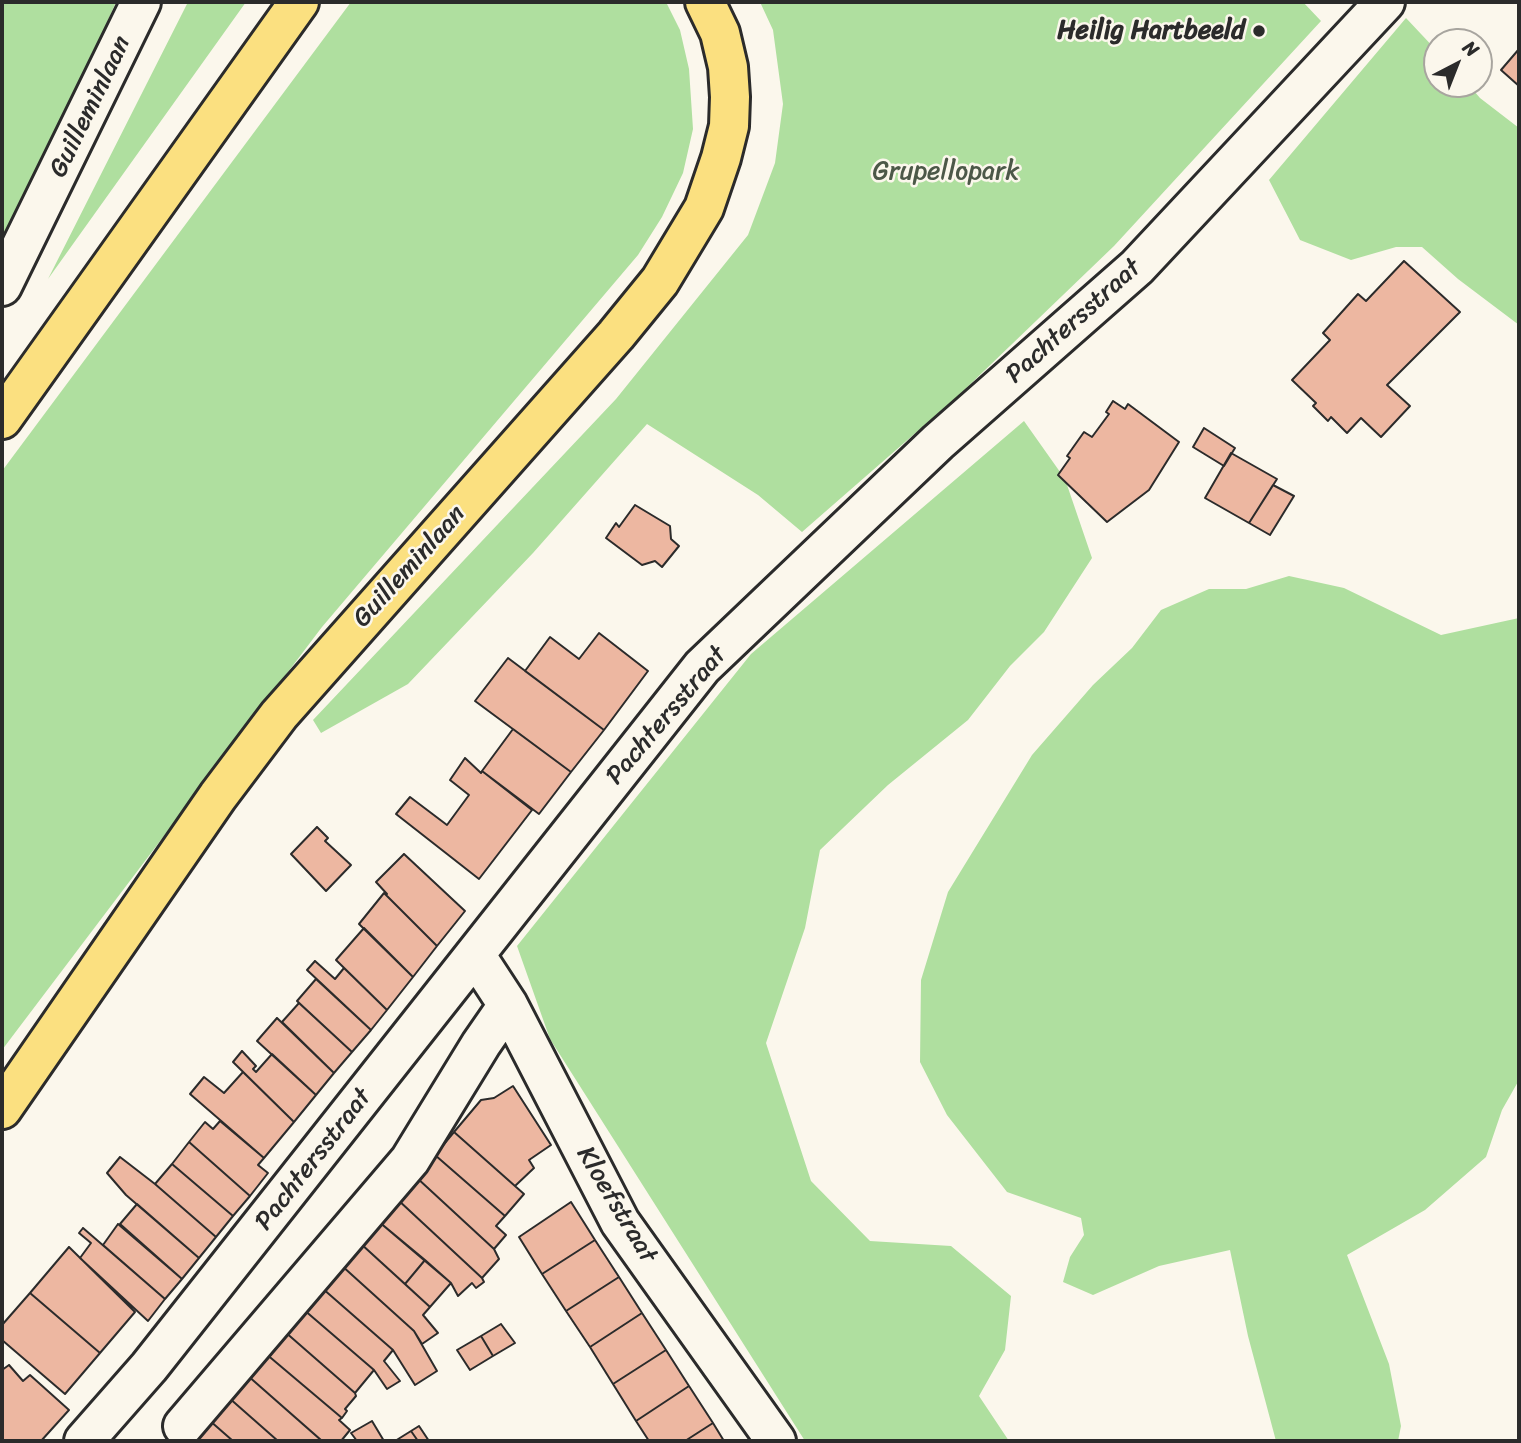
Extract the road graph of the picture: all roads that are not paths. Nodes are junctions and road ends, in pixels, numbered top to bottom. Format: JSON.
{"nodes":[{"id":1,"x":141,"y":2,"type":"edge"},
{"id":2,"x":299,"y":2,"type":"edge"},
{"id":3,"x":705,"y":2,"type":"edge"},
{"id":4,"x":1385,"y":2,"type":"edge"},
{"id":5,"x":2,"y":286,"type":"edge"},
{"id":6,"x":2,"y":419,"type":"edge"},
{"id":7,"x":476,"y":956,"type":"junction"},
{"id":8,"x":508,"y":1005,"type":"junction"},
{"id":9,"x":2,"y":1109,"type":"edge"},
{"id":10,"x":183,"y":1426,"type":"dead end"},
{"id":11,"x":84,"y":1441,"type":"edge"},
{"id":12,"x":776,"y":1441,"type":"edge"}],
"edges":[{"from":1,"to":5,"type":"street","name":"Guilleminlaan"},
{"from":2,"to":6,"type":"main road"},
{"from":3,"to":9,"type":"main road","name":"Guilleminlaan"},
{"from":4,"to":7,"type":"street","name":"Pachtersstraat"},
{"from":7,"to":8,"type":"street","name":"Kloefstraat"},
{"from":7,"to":11,"type":"street","name":"Pachtersstraat"},
{"from":8,"to":10,"type":"street"},
{"from":8,"to":12,"type":"street","name":"Kloefstraat"}]}
